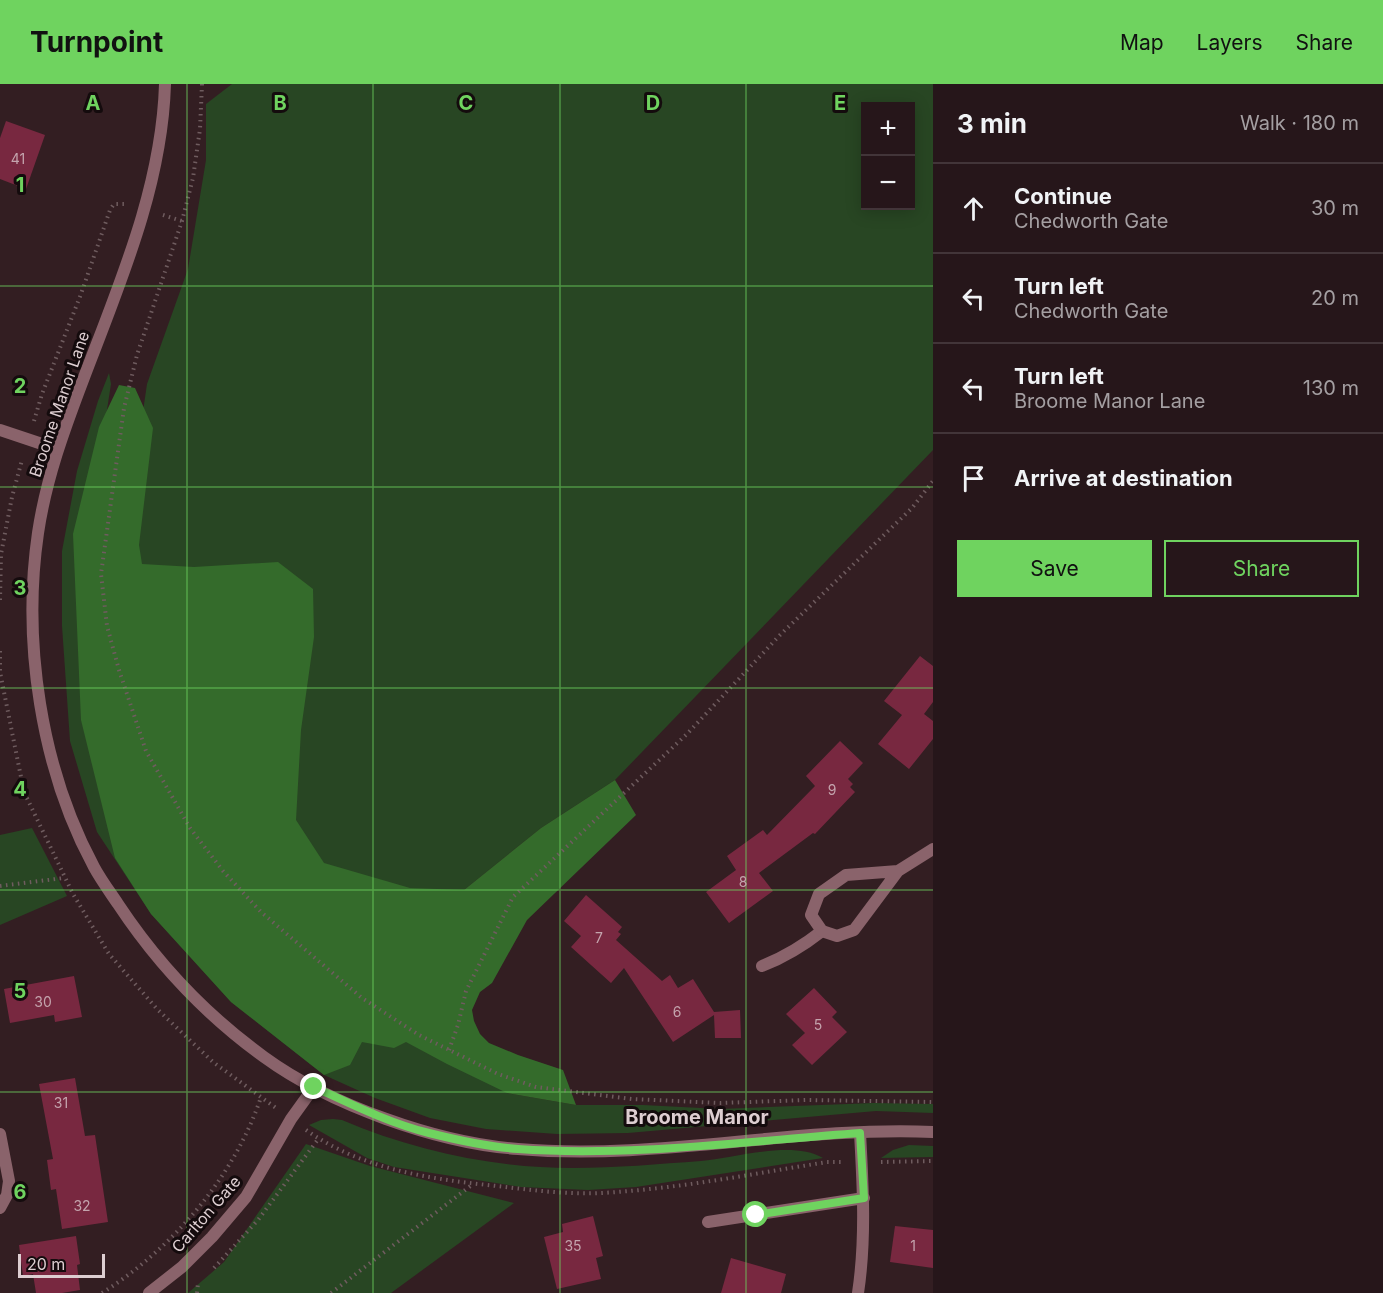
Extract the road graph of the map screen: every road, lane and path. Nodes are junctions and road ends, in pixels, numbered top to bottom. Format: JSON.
{"nodes":[{"id":1,"x":165,"y":84,"type":"edge"},
{"id":2,"x":202,"y":84,"type":"edge"},
{"id":3,"x":145,"y":208,"type":"junction"},
{"id":4,"x":182,"y":221,"type":"junction"},
{"id":5,"x":0,"y":430,"type":"edge"},
{"id":6,"x":28,"y":440,"type":"junction"},
{"id":7,"x":57,"y":449,"type":"junction"},
{"id":8,"x":933,"y":481,"type":"edge"},
{"id":9,"x":0,"y":600,"type":"edge"},
{"id":10,"x":0,"y":651,"type":"edge"},
{"id":11,"x":933,"y":849,"type":"edge"},
{"id":12,"x":898,"y":871,"type":"junction"},
{"id":13,"x":64,"y":878,"type":"junction"},
{"id":14,"x":0,"y":886,"type":"edge"},
{"id":15,"x":822,"y":931,"type":"junction"},
{"id":16,"x":762,"y":966,"type":"dead end"},
{"id":17,"x":449,"y":1050,"type":"junction"},
{"id":18,"x":314,"y":1087,"type":"junction"},
{"id":19,"x":261,"y":1097,"type":"junction"},
{"id":20,"x":933,"y":1102,"type":"edge"},
{"id":21,"x":291,"y":1119,"type":"junction"},
{"id":22,"x":933,"y":1132,"type":"edge"},
{"id":23,"x":860,"y":1133,"type":"junction"},
{"id":24,"x":0,"y":1134,"type":"edge"},
{"id":25,"x":933,"y":1161,"type":"edge"},
{"id":26,"x":862,"y":1162,"type":"junction"},
{"id":27,"x":474,"y":1184,"type":"junction"},
{"id":28,"x":864,"y":1198,"type":"junction"},
{"id":29,"x":0,"y":1208,"type":"edge"},
{"id":30,"x":708,"y":1222,"type":"dead end"},
{"id":31,"x":198,"y":1282,"type":"dead end"},
{"id":32,"x":102,"y":1293,"type":"edge"},
{"id":33,"x":149,"y":1293,"type":"edge"},
{"id":34,"x":197,"y":1293,"type":"edge"},
{"id":35,"x":331,"y":1293,"type":"edge"},
{"id":36,"x":858,"y":1293,"type":"edge"}],
"edges":[{"from":1,"to":3,"type":"street","name":"Broome Manor Lane"},
{"from":2,"to":4,"type":"path"},
{"from":3,"to":4,"type":"path"},
{"from":3,"to":6,"type":"path"},
{"from":3,"to":7,"type":"street","name":"Broome Manor Lane"},
{"from":4,"to":17,"type":"path"},
{"from":5,"to":6,"type":"street"},
{"from":6,"to":7,"type":"street"},
{"from":6,"to":9,"type":"path"},
{"from":7,"to":18,"type":"street","name":"Broome Manor Lane"},
{"from":8,"to":17,"type":"path"},
{"from":10,"to":13,"type":"path"},
{"from":11,"to":12,"type":"street"},
{"from":12,"to":15,"type":"street"},
{"from":12,"to":15,"type":"street"},
{"from":13,"to":14,"type":"path"},
{"from":13,"to":19,"type":"path"},
{"from":15,"to":16,"type":"street"},
{"from":17,"to":20,"type":"path"},
{"from":18,"to":21,"type":"street","name":"Carlton Gate"},
{"from":18,"to":23,"type":"street","name":"Broome Manor Lane"},
{"from":19,"to":21,"type":"path"},
{"from":19,"to":32,"type":"path"},
{"from":21,"to":27,"type":"path"},
{"from":21,"to":33,"type":"street","name":"Carlton Gate"},
{"from":22,"to":23,"type":"street","name":"Broome Manor Lane"},
{"from":23,"to":26,"type":"street"},
{"from":24,"to":29,"type":"street"},
{"from":25,"to":26,"type":"path"},
{"from":26,"to":27,"type":"path"},
{"from":26,"to":28,"type":"street"},
{"from":27,"to":35,"type":"path"},
{"from":28,"to":30,"type":"street"},
{"from":28,"to":36,"type":"street"},
{"from":31,"to":34,"type":"path"}]}
